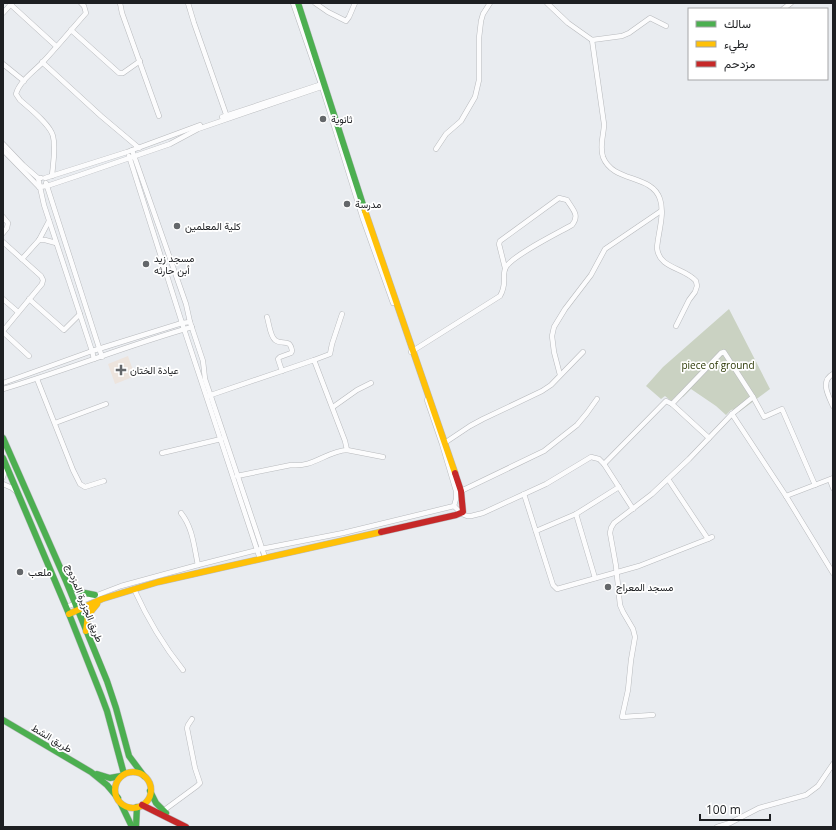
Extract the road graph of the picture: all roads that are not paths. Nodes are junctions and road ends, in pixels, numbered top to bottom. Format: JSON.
{"nodes":[{"id":1,"x":81,"y":3,"type":"edge"},
{"id":2,"x":120,"y":3,"type":"edge"},
{"id":3,"x":188,"y":3,"type":"edge"},
{"id":4,"x":296,"y":3,"type":"edge"},
{"id":5,"x":315,"y":3,"type":"edge"},
{"id":6,"x":355,"y":3,"type":"edge"},
{"id":7,"x":490,"y":3,"type":"edge"},
{"id":8,"x":546,"y":3,"type":"edge"},
{"id":9,"x":11,"y":4,"type":"edge"},
{"id":10,"x":3,"y":13,"type":"edge"},
{"id":11,"x":666,"y":26,"type":"dead end"},
{"id":12,"x":71,"y":30,"type":"junction"},
{"id":13,"x":592,"y":40,"type":"junction"},
{"id":14,"x":56,"y":46,"type":"junction"},
{"id":15,"x":140,"y":61,"type":"junction"},
{"id":16,"x":42,"y":62,"type":"junction"},
{"id":17,"x":3,"y":64,"type":"edge"},
{"id":18,"x":24,"y":82,"type":"junction"},
{"id":19,"x":322,"y":85,"type":"junction"},
{"id":20,"x":159,"y":116,"type":"dead end"},
{"id":21,"x":227,"y":117,"type":"junction"},
{"id":22,"x":3,"y":144,"type":"edge"},
{"id":23,"x":139,"y":148,"type":"junction"},
{"id":24,"x":436,"y":149,"type":"dead end"},
{"id":25,"x":3,"y":150,"type":"edge"},
{"id":26,"x":130,"y":151,"type":"junction"},
{"id":27,"x":132,"y":157,"type":"junction"},
{"id":28,"x":52,"y":176,"type":"junction"},
{"id":29,"x":38,"y":178,"type":"junction"},
{"id":30,"x":45,"y":178,"type":"junction"},
{"id":31,"x":47,"y":186,"type":"junction"},
{"id":32,"x":39,"y":187,"type":"junction"},
{"id":33,"x":661,"y":211,"type":"junction"},
{"id":34,"x":3,"y":217,"type":"edge"},
{"id":35,"x":49,"y":221,"type":"junction"},
{"id":36,"x":3,"y":232,"type":"edge"},
{"id":37,"x":39,"y":240,"type":"junction"},
{"id":38,"x":3,"y":242,"type":"edge"},
{"id":39,"x":56,"y":242,"type":"junction"},
{"id":40,"x":22,"y":259,"type":"junction"},
{"id":41,"x":505,"y":268,"type":"junction"},
{"id":42,"x":3,"y":299,"type":"edge"},
{"id":43,"x":29,"y":299,"type":"junction"},
{"id":44,"x":18,"y":312,"type":"junction"},
{"id":45,"x":80,"y":314,"type":"junction"},
{"id":46,"x":342,"y":314,"type":"dead end"},
{"id":47,"x":267,"y":317,"type":"dead end"},
{"id":48,"x":190,"y":322,"type":"junction"},
{"id":49,"x":182,"y":323,"type":"junction"},
{"id":50,"x":676,"y":326,"type":"dead end"},
{"id":51,"x":192,"y":327,"type":"junction"},
{"id":52,"x":184,"y":329,"type":"junction"},
{"id":53,"x":3,"y":332,"type":"edge"},
{"id":54,"x":100,"y":350,"type":"junction"},
{"id":55,"x":92,"y":351,"type":"junction"},
{"id":56,"x":412,"y":351,"type":"junction"},
{"id":57,"x":582,"y":352,"type":"dead end"},
{"id":58,"x":29,"y":356,"type":"dead end"},
{"id":59,"x":102,"y":356,"type":"junction"},
{"id":60,"x":94,"y":359,"type":"junction"},
{"id":61,"x":314,"y":360,"type":"junction"},
{"id":62,"x":282,"y":371,"type":"junction"},
{"id":63,"x":833,"y":374,"type":"edge"},
{"id":64,"x":560,"y":375,"type":"junction"},
{"id":65,"x":37,"y":379,"type":"junction"},
{"id":66,"x":3,"y":383,"type":"edge"},
{"id":67,"x":371,"y":383,"type":"dead end"},
{"id":68,"x":3,"y":389,"type":"edge"},
{"id":69,"x":209,"y":396,"type":"junction"},
{"id":70,"x":753,"y":397,"type":"junction"},
{"id":71,"x":596,"y":399,"type":"dead end"},
{"id":72,"x":106,"y":404,"type":"dead end"},
{"id":73,"x":672,"y":404,"type":"junction"},
{"id":74,"x":833,"y":406,"type":"edge"},
{"id":75,"x":333,"y":407,"type":"junction"},
{"id":76,"x":732,"y":414,"type":"junction"},
{"id":77,"x":55,"y":423,"type":"junction"},
{"id":78,"x":3,"y":438,"type":"edge"},
{"id":79,"x":709,"y":438,"type":"junction"},
{"id":80,"x":221,"y":439,"type":"junction"},
{"id":81,"x":444,"y":443,"type":"junction"},
{"id":82,"x":348,"y":450,"type":"junction"},
{"id":83,"x":162,"y":453,"type":"dead end"},
{"id":84,"x":383,"y":457,"type":"dead end"},
{"id":85,"x":4,"y":461,"type":"edge"},
{"id":86,"x":604,"y":464,"type":"junction"},
{"id":87,"x":237,"y":476,"type":"junction"},
{"id":88,"x":3,"y":477,"type":"edge"},
{"id":89,"x":668,"y":479,"type":"junction"},
{"id":90,"x":831,"y":479,"type":"edge"},
{"id":91,"x":104,"y":481,"type":"dead end"},
{"id":92,"x":3,"y":484,"type":"edge"},
{"id":93,"x":815,"y":485,"type":"junction"},
{"id":94,"x":619,"y":487,"type":"junction"},
{"id":95,"x":833,"y":488,"type":"edge"},
{"id":96,"x":461,"y":491,"type":"junction"},
{"id":97,"x":524,"y":494,"type":"junction"},
{"id":98,"x":786,"y":496,"type":"junction"},
{"id":99,"x":20,"y":499,"type":"junction"},
{"id":100,"x":454,"y":506,"type":"junction"},
{"id":101,"x":633,"y":509,"type":"junction"},
{"id":102,"x":181,"y":513,"type":"dead end"},
{"id":103,"x":462,"y":514,"type":"junction"},
{"id":104,"x":576,"y":514,"type":"junction"},
{"id":105,"x":536,"y":531,"type":"junction"},
{"id":106,"x":259,"y":550,"type":"junction"},
{"id":107,"x":262,"y":558,"type":"junction"},
{"id":108,"x":198,"y":565,"type":"junction"},
{"id":109,"x":617,"y":572,"type":"junction"},
{"id":110,"x":833,"y":573,"type":"edge"},
{"id":111,"x":596,"y":578,"type":"junction"},
{"id":112,"x":66,"y":581,"type":"junction"},
{"id":113,"x":134,"y":589,"type":"junction"},
{"id":114,"x":95,"y":595,"type":"junction"},
{"id":115,"x":102,"y":599,"type":"junction"},
{"id":116,"x":74,"y":604,"type":"junction"},
{"id":117,"x":66,"y":607,"type":"junction"},
{"id":118,"x":77,"y":611,"type":"junction"},
{"id":119,"x":69,"y":614,"type":"junction"},
{"id":120,"x":86,"y":632,"type":"junction"},
{"id":121,"x":183,"y":670,"type":"dead end"},
{"id":122,"x":653,"y":715,"type":"dead end"},
{"id":123,"x":192,"y":719,"type":"dead end"},
{"id":124,"x":3,"y":720,"type":"edge"},
{"id":125,"x":833,"y":764,"type":"edge"},
{"id":126,"x":91,"y":772,"type":"junction"},
{"id":127,"x":122,"y":775,"type":"junction"},
{"id":128,"x":144,"y":776,"type":"junction"},
{"id":129,"x":150,"y":791,"type":"junction"},
{"id":130,"x":119,"y":800,"type":"junction"},
{"id":131,"x":139,"y":806,"type":"junction"},
{"id":132,"x":163,"y":811,"type":"junction"},
{"id":133,"x":175,"y":820,"type":"junction"},
{"id":134,"x":132,"y":827,"type":"edge"},
{"id":135,"x":136,"y":827,"type":"edge"},
{"id":136,"x":186,"y":827,"type":"edge"},
{"id":137,"x":716,"y":827,"type":"edge"}],
"edges":[{"from":1,"to":12,"type":"street"},
{"from":2,"to":15,"type":"street"},
{"from":3,"to":21,"type":"street"},
{"from":4,"to":19,"type":"main road"},
{"from":5,"to":6,"type":"street"},
{"from":7,"to":24,"type":"street"},
{"from":8,"to":13,"type":"street"},
{"from":9,"to":10,"type":"street"},
{"from":9,"to":14,"type":"street"},
{"from":11,"to":13,"type":"street"},
{"from":12,"to":14,"type":"street"},
{"from":12,"to":15,"type":"street"},
{"from":13,"to":33,"type":"street"},
{"from":14,"to":16,"type":"street"},
{"from":15,"to":20,"type":"street"},
{"from":16,"to":18,"type":"street"},
{"from":16,"to":23,"type":"street"},
{"from":17,"to":18,"type":"street"},
{"from":18,"to":28,"type":"street"},
{"from":19,"to":21,"type":"street"},
{"from":19,"to":56,"type":"main road"},
{"from":21,"to":23,"type":"street"},
{"from":21,"to":27,"type":"street"},
{"from":22,"to":29,"type":"street"},
{"from":23,"to":26,"type":"street"},
{"from":25,"to":32,"type":"street"},
{"from":26,"to":27,"type":"street"},
{"from":26,"to":28,"type":"street"},
{"from":27,"to":31,"type":"street"},
{"from":27,"to":48,"type":"street"},
{"from":27,"to":49,"type":"street"},
{"from":28,"to":30,"type":"street"},
{"from":29,"to":30,"type":"street"},
{"from":29,"to":32,"type":"street"},
{"from":30,"to":31,"type":"street"},
{"from":31,"to":32,"type":"street"},
{"from":31,"to":54,"type":"street"},
{"from":32,"to":35,"type":"street"},
{"from":33,"to":50,"type":"street"},
{"from":33,"to":64,"type":"street"},
{"from":34,"to":36,"type":"street"},
{"from":35,"to":37,"type":"street"},
{"from":35,"to":39,"type":"street"},
{"from":37,"to":39,"type":"street"},
{"from":37,"to":40,"type":"street"},
{"from":38,"to":40,"type":"street"},
{"from":39,"to":45,"type":"street"},
{"from":40,"to":43,"type":"street"},
{"from":41,"to":41,"type":"street"},
{"from":41,"to":56,"type":"street"},
{"from":42,"to":44,"type":"street"},
{"from":43,"to":44,"type":"street"},
{"from":43,"to":45,"type":"street"},
{"from":44,"to":53,"type":"street"},
{"from":45,"to":55,"type":"street"},
{"from":46,"to":61,"type":"street"},
{"from":47,"to":62,"type":"street"},
{"from":48,"to":49,"type":"street"},
{"from":48,"to":51,"type":"street"},
{"from":49,"to":52,"type":"street"},
{"from":49,"to":54,"type":"street"},
{"from":51,"to":52,"type":"street"},
{"from":51,"to":69,"type":"street"},
{"from":52,"to":59,"type":"street"},
{"from":52,"to":69,"type":"street"},
{"from":53,"to":58,"type":"street"},
{"from":54,"to":55,"type":"street"},
{"from":54,"to":59,"type":"street"},
{"from":55,"to":60,"type":"street"},
{"from":55,"to":66,"type":"street"},
{"from":56,"to":81,"type":"main road"},
{"from":57,"to":64,"type":"street"},
{"from":59,"to":60,"type":"street"},
{"from":60,"to":65,"type":"street"},
{"from":61,"to":62,"type":"street"},
{"from":61,"to":75,"type":"street"},
{"from":62,"to":69,"type":"street"},
{"from":63,"to":74,"type":"street"},
{"from":64,"to":81,"type":"street"},
{"from":65,"to":68,"type":"street"},
{"from":65,"to":77,"type":"street"},
{"from":67,"to":75,"type":"street"},
{"from":69,"to":80,"type":"street"},
{"from":69,"to":87,"type":"street"},
{"from":70,"to":73,"type":"street"},
{"from":70,"to":76,"type":"street"},
{"from":70,"to":93,"type":"street"},
{"from":71,"to":96,"type":"street"},
{"from":72,"to":77,"type":"street"},
{"from":73,"to":79,"type":"street"},
{"from":73,"to":86,"type":"street"},
{"from":75,"to":82,"type":"street"},
{"from":76,"to":79,"type":"street"},
{"from":76,"to":98,"type":"street"},
{"from":77,"to":91,"type":"street"},
{"from":78,"to":112,"type":"main road","name":"طريق الجزيرة المزدوج"},
{"from":79,"to":89,"type":"street"},
{"from":80,"to":83,"type":"street"},
{"from":80,"to":106,"type":"street"},
{"from":81,"to":96,"type":"main road"},
{"from":81,"to":100,"type":"street"},
{"from":82,"to":84,"type":"street"},
{"from":82,"to":87,"type":"street"},
{"from":85,"to":88,"type":"street"},
{"from":85,"to":99,"type":"main road","name":"طريق الجزيرة المزدوج"},
{"from":86,"to":94,"type":"street"},
{"from":86,"to":97,"type":"street"},
{"from":87,"to":106,"type":"street"},
{"from":89,"to":101,"type":"street"},
{"from":89,"to":109,"type":"street"},
{"from":90,"to":93,"type":"street"},
{"from":90,"to":95,"type":"street"},
{"from":92,"to":99,"type":"street"},
{"from":93,"to":98,"type":"street"},
{"from":94,"to":101,"type":"street"},
{"from":94,"to":104,"type":"street"},
{"from":96,"to":103,"type":"main road"},
{"from":97,"to":103,"type":"street"},
{"from":97,"to":105,"type":"street"},
{"from":98,"to":110,"type":"street"},
{"from":99,"to":117,"type":"main road","name":"طريق الجزيرة المزدوج"},
{"from":100,"to":103,"type":"street"},
{"from":100,"to":106,"type":"street"},
{"from":101,"to":109,"type":"street"},
{"from":102,"to":108,"type":"street"},
{"from":103,"to":107,"type":"main road"},
{"from":104,"to":105,"type":"street"},
{"from":104,"to":111,"type":"street"},
{"from":105,"to":111,"type":"street"},
{"from":106,"to":107,"type":"street"},
{"from":106,"to":108,"type":"street"},
{"from":107,"to":113,"type":"main road"},
{"from":108,"to":114,"type":"street"},
{"from":109,"to":111,"type":"street"},
{"from":109,"to":122,"type":"street"},
{"from":112,"to":114,"type":"main road"},
{"from":112,"to":116,"type":"main road","name":"طريق الجزيرة المزدوج"},
{"from":113,"to":115,"type":"main road"},
{"from":113,"to":121,"type":"street"},
{"from":114,"to":116,"type":"street"},
{"from":115,"to":118,"type":"main road"},
{"from":115,"to":120,"type":"main road"},
{"from":116,"to":117,"type":"street"},
{"from":116,"to":118,"type":"main road","name":"طريق الجزيرة المزدوج"},
{"from":117,"to":119,"type":"main road","name":"طريق الجزيرة المزدوج"},
{"from":118,"to":119,"type":"main road"},
{"from":118,"to":120,"type":"main road","name":"طريق الجزيرة المزدوج"},
{"from":119,"to":127,"type":"main road","name":"طريق الجزيرة المزدوج"},
{"from":120,"to":128,"type":"main road","name":"طريق الجزيرة المزدوج"},
{"from":123,"to":132,"type":"street"},
{"from":124,"to":126,"type":"main road","name":"طريق الشط"},
{"from":125,"to":137,"type":"street"},
{"from":126,"to":127,"type":"main road"},
{"from":126,"to":130,"type":"main road"},
{"from":127,"to":128,"type":"main road"},
{"from":127,"to":130,"type":"main road"},
{"from":128,"to":129,"type":"main road"},
{"from":129,"to":131,"type":"main road"},
{"from":129,"to":132,"type":"main road"},
{"from":130,"to":131,"type":"main road"},
{"from":130,"to":134,"type":"main road"},
{"from":131,"to":133,"type":"main road"},
{"from":131,"to":135,"type":"main road"},
{"from":132,"to":133,"type":"main road"},
{"from":133,"to":136,"type":"main road"}]}
